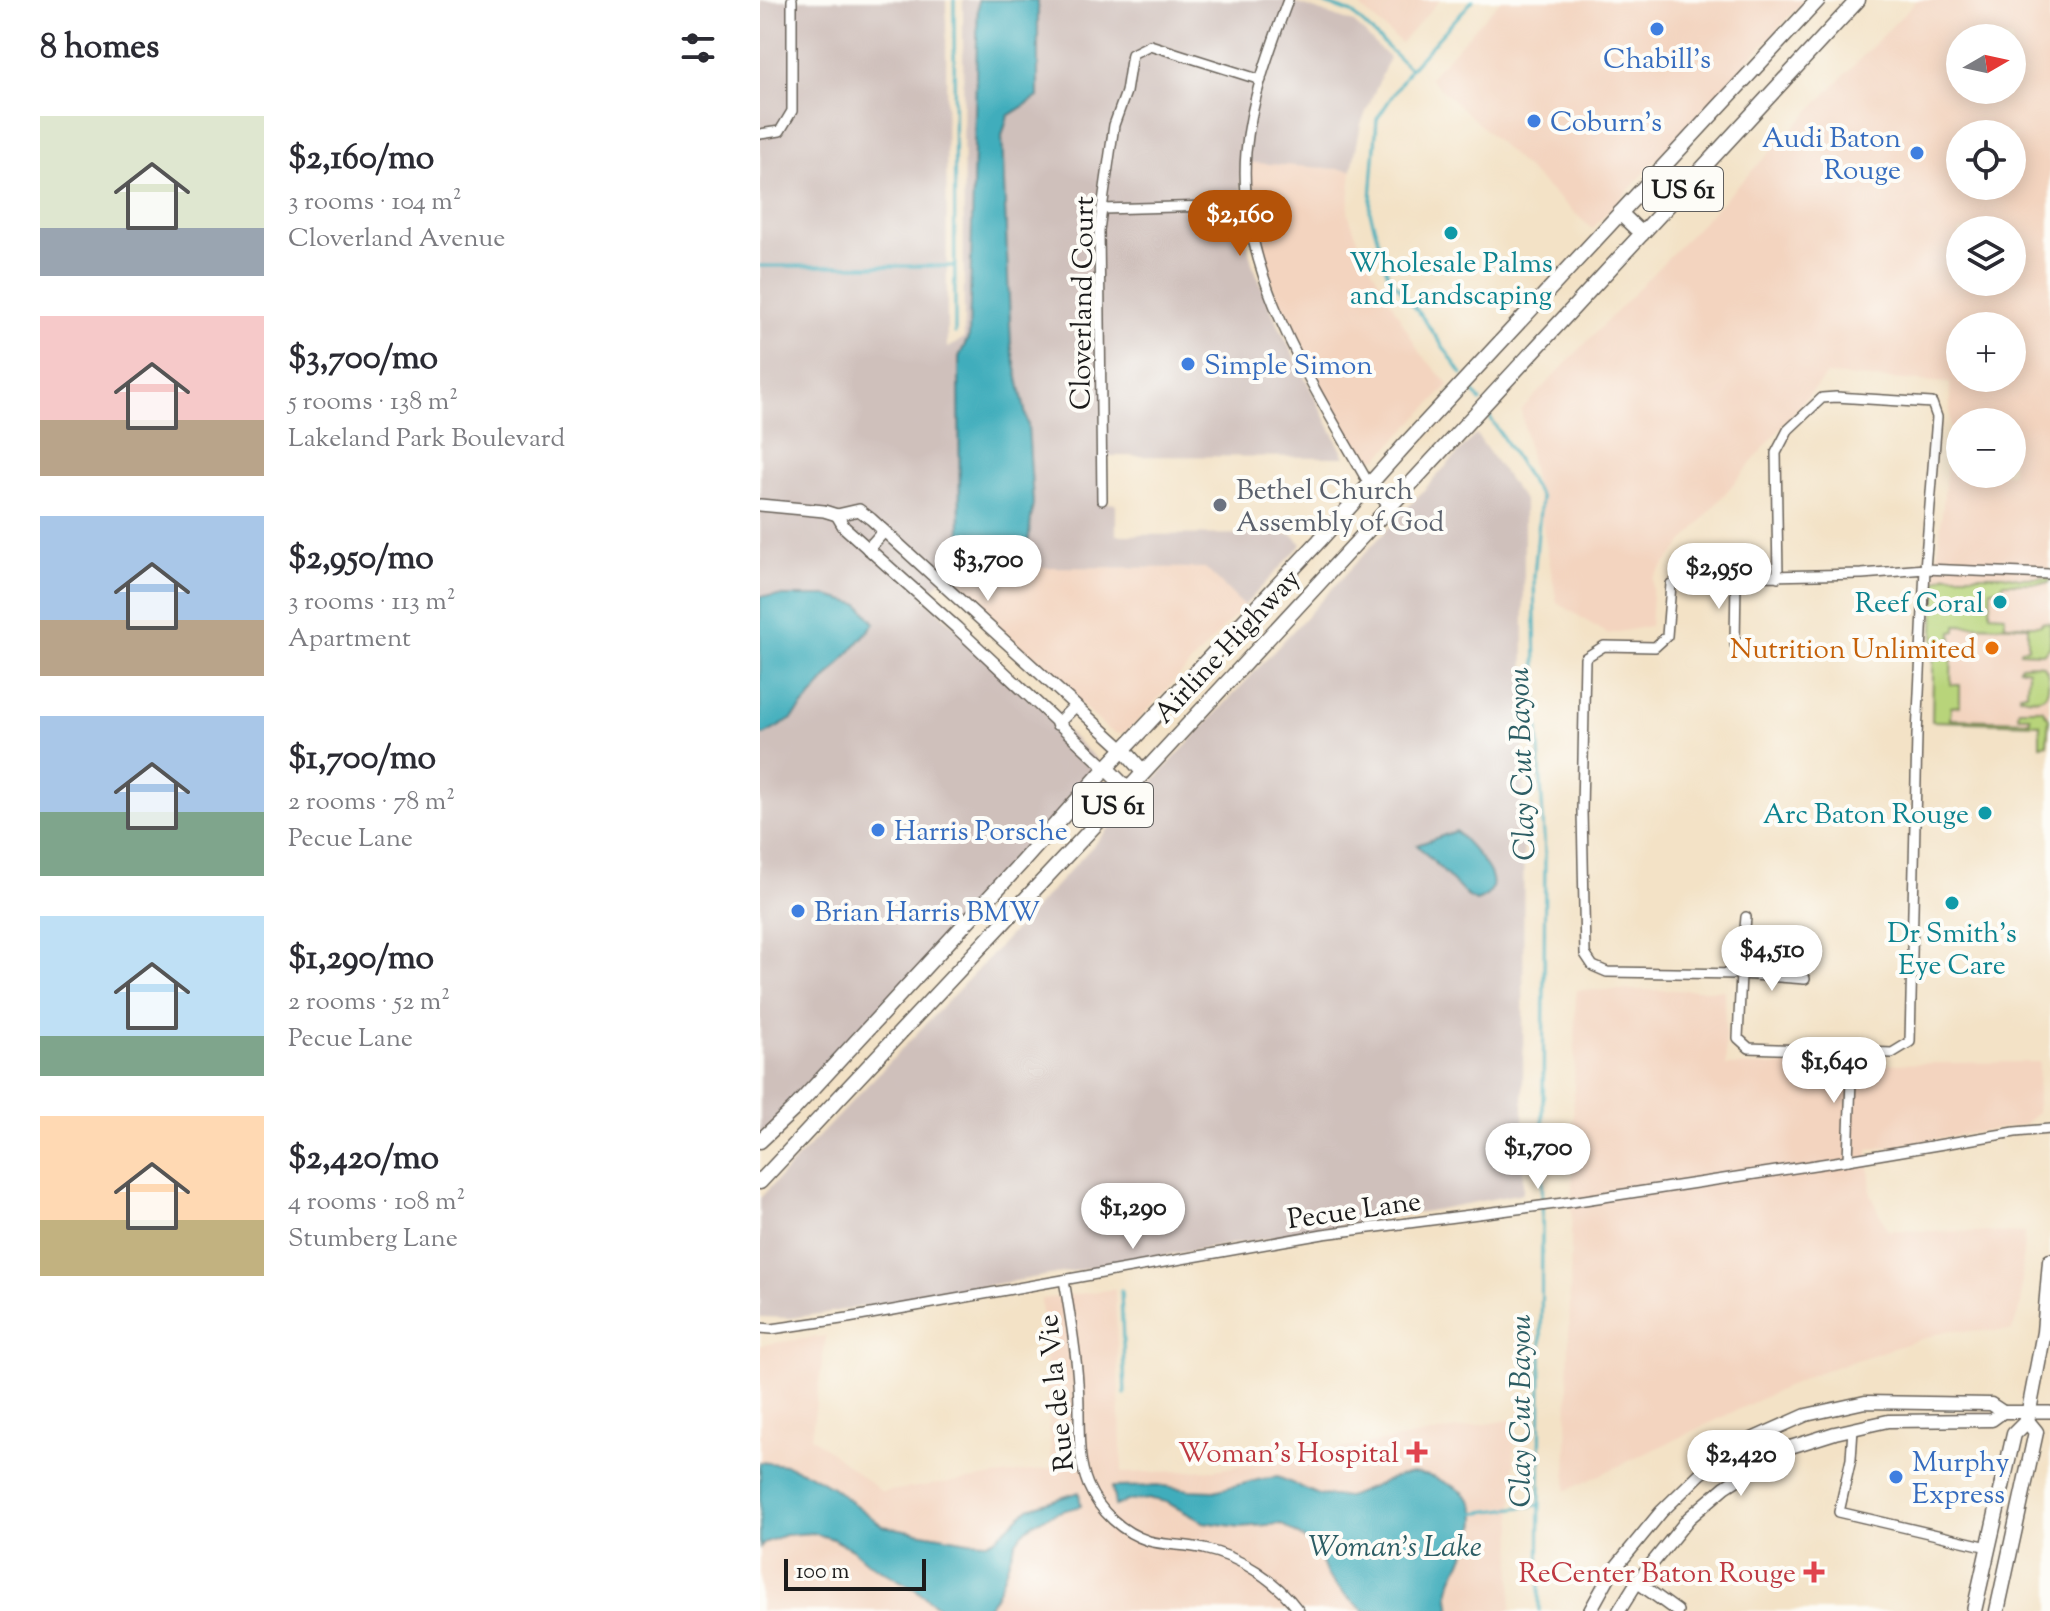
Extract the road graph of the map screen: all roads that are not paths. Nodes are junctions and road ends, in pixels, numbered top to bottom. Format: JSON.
{"nodes":[{"id":1,"x":792,"y":0,"type":"edge"},
{"id":2,"x":1818,"y":0,"type":"edge"},
{"id":3,"x":1858,"y":0,"type":"edge"},
{"id":4,"x":1286,"y":5,"type":"edge"},
{"id":5,"x":1761,"y":61,"type":"junction"},
{"id":6,"x":1261,"y":80,"type":"junction"},
{"id":7,"x":1781,"y":83,"type":"junction"},
{"id":8,"x":760,"y":134,"type":"edge"},
{"id":9,"x":1247,"y":205,"type":"junction"},
{"id":10,"x":1102,"y":209,"type":"junction"},
{"id":11,"x":1620,"y":213,"type":"junction"},
{"id":12,"x":1642,"y":234,"type":"junction"},
{"id":13,"x":1369,"y":484,"type":"junction"},
{"id":14,"x":1102,"y":500,"type":"dead end"},
{"id":15,"x":760,"y":505,"type":"edge"},
{"id":16,"x":1392,"y":505,"type":"junction"},
{"id":17,"x":837,"y":515,"type":"junction"},
{"id":18,"x":884,"y":531,"type":"junction"},
{"id":19,"x":868,"y":549,"type":"junction"},
{"id":20,"x":1925,"y":569,"type":"junction"},
{"id":21,"x":2050,"y":574,"type":"edge"},
{"id":22,"x":1736,"y":577,"type":"junction"},
{"id":23,"x":1778,"y":577,"type":"junction"},
{"id":24,"x":973,"y":612,"type":"junction"},
{"id":25,"x":957,"y":628,"type":"junction"},
{"id":26,"x":1735,"y":645,"type":"dead end"},
{"id":27,"x":1036,"y":670,"type":"junction"},
{"id":28,"x":1019,"y":686,"type":"junction"},
{"id":29,"x":1075,"y":706,"type":"junction"},
{"id":30,"x":1057,"y":724,"type":"junction"},
{"id":31,"x":1123,"y":749,"type":"junction"},
{"id":32,"x":1106,"y":768,"type":"junction"},
{"id":33,"x":1143,"y":772,"type":"junction"},
{"id":34,"x":1127,"y":789,"type":"junction"},
{"id":35,"x":1023,"y":861,"type":"junction"},
{"id":36,"x":1042,"y":882,"type":"junction"},
{"id":37,"x":1746,"y":917,"type":"dead end"},
{"id":38,"x":1741,"y":974,"type":"junction"},
{"id":39,"x":1805,"y":979,"type":"dead end"},
{"id":40,"x":1852,"y":1052,"type":"junction"},
{"id":41,"x":2050,"y":1129,"type":"edge"},
{"id":42,"x":760,"y":1141,"type":"edge"},
{"id":43,"x":1848,"y":1160,"type":"junction"},
{"id":44,"x":760,"y":1182,"type":"edge"},
{"id":45,"x":2050,"y":1261,"type":"edge"},
{"id":46,"x":1064,"y":1280,"type":"junction"},
{"id":47,"x":760,"y":1328,"type":"edge"},
{"id":48,"x":2003,"y":1412,"type":"junction"},
{"id":49,"x":2050,"y":1412,"type":"edge"},
{"id":50,"x":2028,"y":1416,"type":"junction"},
{"id":51,"x":1853,"y":1429,"type":"junction"},
{"id":52,"x":1743,"y":1443,"type":"junction"},
{"id":53,"x":1725,"y":1487,"type":"junction"},
{"id":54,"x":1656,"y":1519,"type":"junction"},
{"id":55,"x":1988,"y":1547,"type":"junction"},
{"id":56,"x":1649,"y":1565,"type":"junction"},
{"id":57,"x":1637,"y":1582,"type":"junction"},
{"id":58,"x":1299,"y":1611,"type":"edge"},
{"id":59,"x":1590,"y":1611,"type":"edge"},
{"id":60,"x":1619,"y":1611,"type":"edge"},
{"id":61,"x":1677,"y":1611,"type":"edge"},
{"id":62,"x":1974,"y":1611,"type":"edge"},
{"id":63,"x":1997,"y":1611,"type":"edge"}],
"edges":[{"from":1,"to":8,"type":"street"},
{"from":2,"to":5,"type":"main road","name":"Airline Highway","number":"US 61"},
{"from":3,"to":7,"type":"main road","name":"Airline Highway","number":"US 61"},
{"from":4,"to":6,"type":"street"},
{"from":5,"to":7,"type":"main road"},
{"from":5,"to":11,"type":"main road","name":"Airline Highway","number":"US 61"},
{"from":6,"to":9,"type":"street"},
{"from":6,"to":10,"type":"street","name":"Cloverland Court"},
{"from":7,"to":12,"type":"main road","name":"Airline Highway","number":"US 61"},
{"from":9,"to":10,"type":"street"},
{"from":9,"to":13,"type":"street"},
{"from":10,"to":14,"type":"street","name":"Cloverland Court"},
{"from":11,"to":12,"type":"main road"},
{"from":11,"to":13,"type":"main road","name":"Airline Highway","number":"US 61"},
{"from":12,"to":16,"type":"main road","name":"Airline Highway","number":"US 61"},
{"from":13,"to":16,"type":"main road"},
{"from":13,"to":31,"type":"main road","name":"Airline Highway","number":"US 61"},
{"from":15,"to":17,"type":"street"},
{"from":16,"to":33,"type":"main road","name":"Airline Highway","number":"US 61"},
{"from":17,"to":18,"type":"street"},
{"from":17,"to":19,"type":"street"},
{"from":18,"to":19,"type":"street"},
{"from":18,"to":24,"type":"street"},
{"from":19,"to":25,"type":"street"},
{"from":20,"to":21,"type":"street"},
{"from":20,"to":23,"type":"street"},
{"from":20,"to":23,"type":"street"},
{"from":20,"to":40,"type":"street"},
{"from":22,"to":23,"type":"street"},
{"from":22,"to":26,"type":"street"},
{"from":22,"to":38,"type":"street"},
{"from":24,"to":25,"type":"street"},
{"from":24,"to":27,"type":"street"},
{"from":25,"to":28,"type":"street"},
{"from":27,"to":28,"type":"street"},
{"from":27,"to":29,"type":"street"},
{"from":28,"to":30,"type":"street"},
{"from":29,"to":30,"type":"street"},
{"from":29,"to":31,"type":"street"},
{"from":30,"to":32,"type":"street"},
{"from":31,"to":32,"type":"main road","name":"Airline Highway","number":"US 61"},
{"from":31,"to":33,"type":"main road"},
{"from":32,"to":34,"type":"main road"},
{"from":32,"to":35,"type":"main road","name":"Airline Highway","number":"US 61"},
{"from":33,"to":34,"type":"main road","name":"Airline Highway","number":"US 61"},
{"from":34,"to":36,"type":"main road","name":"Airline Highway","number":"US 61"},
{"from":35,"to":36,"type":"main road"},
{"from":35,"to":42,"type":"main road","name":"Airline Highway","number":"US 61"},
{"from":36,"to":44,"type":"main road","name":"Airline Highway","number":"US 61"},
{"from":37,"to":38,"type":"street"},
{"from":38,"to":39,"type":"street"},
{"from":38,"to":40,"type":"street"},
{"from":40,"to":43,"type":"street"},
{"from":41,"to":43,"type":"street","name":"Pecue Lane"},
{"from":43,"to":46,"type":"street","name":"Pecue Lane"},
{"from":45,"to":50,"type":"main road"},
{"from":46,"to":47,"type":"street","name":"Pecue Lane"},
{"from":46,"to":58,"type":"street","name":"Rue de la Vie"},
{"from":48,"to":50,"type":"main road"},
{"from":48,"to":51,"type":"main road"},
{"from":48,"to":52,"type":"main road"},
{"from":49,"to":50,"type":"street"},
{"from":50,"to":55,"type":"main road"},
{"from":50,"to":63,"type":"main road"},
{"from":51,"to":53,"type":"main road"},
{"from":51,"to":55,"type":"street"},
{"from":52,"to":53,"type":"main road"},
{"from":52,"to":54,"type":"main road"},
{"from":53,"to":56,"type":"main road"},
{"from":54,"to":56,"type":"main road"},
{"from":54,"to":59,"type":"main road"},
{"from":55,"to":62,"type":"main road"},
{"from":56,"to":57,"type":"main road"},
{"from":57,"to":60,"type":"main road"},
{"from":57,"to":61,"type":"street"}]}
